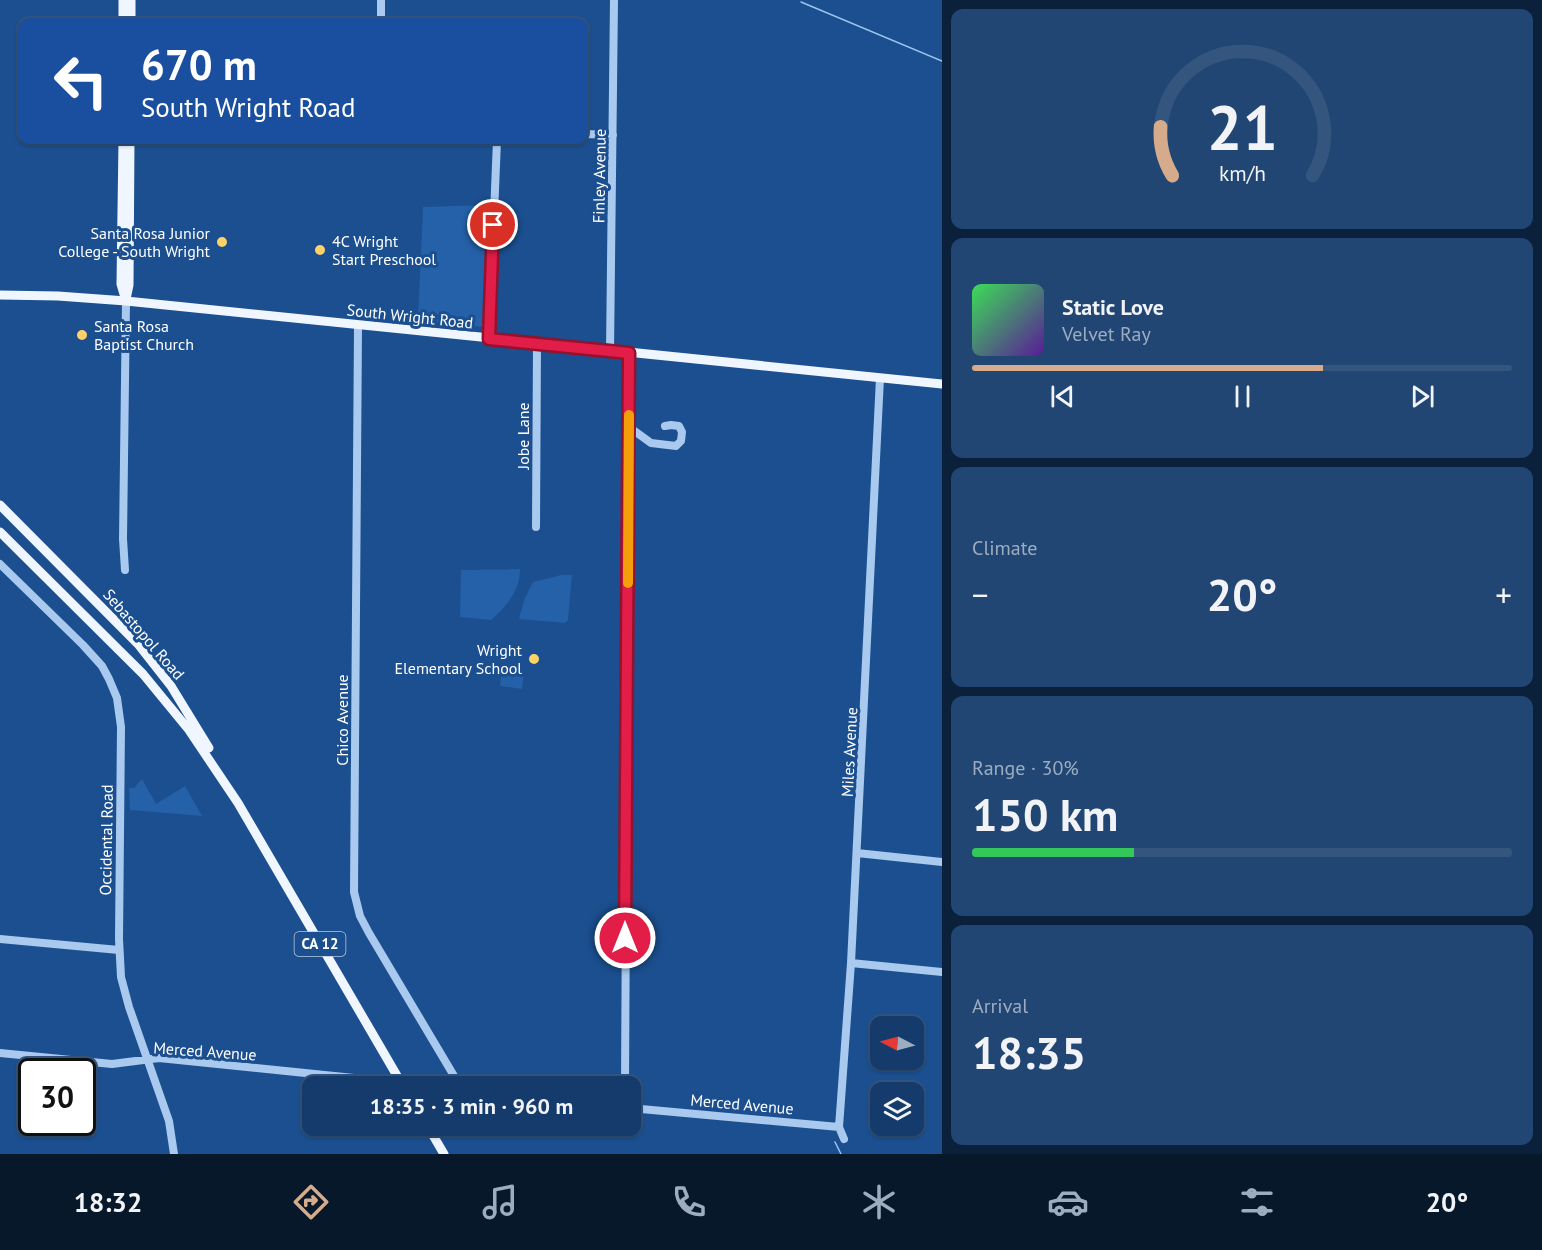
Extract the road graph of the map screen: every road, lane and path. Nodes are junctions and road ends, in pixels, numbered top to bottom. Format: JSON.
{"nodes":[{"id":1,"x":123,"y":0,"type":"edge"},
{"id":2,"x":131,"y":0,"type":"edge"},
{"id":3,"x":381,"y":0,"type":"edge"},
{"id":4,"x":614,"y":0,"type":"edge"},
{"id":5,"x":123,"y":18,"type":"edge"},
{"id":6,"x":131,"y":18,"type":"edge"},
{"id":7,"x":381,"y":18,"type":"edge"},
{"id":8,"x":588,"y":134,"type":"edge"},
{"id":9,"x":613,"y":135,"type":"junction"},
{"id":10,"x":123,"y":144,"type":"edge"},
{"id":11,"x":130,"y":144,"type":"edge"},
{"id":12,"x":497,"y":144,"type":"edge"},
{"id":13,"x":0,"y":295,"type":"edge"},
{"id":14,"x":126,"y":301,"type":"junction"},
{"id":15,"x":358,"y":326,"type":"junction"},
{"id":16,"x":489,"y":339,"type":"junction"},
{"id":17,"x":537,"y":344,"type":"junction"},
{"id":18,"x":610,"y":351,"type":"junction"},
{"id":19,"x":629,"y":353,"type":"junction"},
{"id":20,"x":880,"y":378,"type":"junction"},
{"id":21,"x":942,"y":384,"type":"edge"},
{"id":22,"x":665,"y":426,"type":"dead end"},
{"id":23,"x":629,"y":428,"type":"junction"},
{"id":24,"x":0,"y":505,"type":"edge"},
{"id":25,"x":536,"y":527,"type":"dead end"},
{"id":26,"x":0,"y":532,"type":"edge"},
{"id":27,"x":0,"y":564,"type":"edge"},
{"id":28,"x":125,"y":570,"type":"dead end"},
{"id":29,"x":238,"y":803,"type":"junction"},
{"id":30,"x":857,"y":853,"type":"junction"},
{"id":31,"x":942,"y":862,"type":"edge"},
{"id":32,"x":0,"y":939,"type":"edge"},
{"id":33,"x":119,"y":950,"type":"junction"},
{"id":34,"x":851,"y":963,"type":"junction"},
{"id":35,"x":942,"y":972,"type":"edge"},
{"id":36,"x":0,"y":1053,"type":"edge"},
{"id":37,"x":147,"y":1059,"type":"junction"},
{"id":38,"x":334,"y":1076,"type":"edge"},
{"id":39,"x":398,"y":1076,"type":"edge"},
{"id":40,"x":454,"y":1076,"type":"edge"},
{"id":41,"x":625,"y":1076,"type":"edge"},
{"id":42,"x":641,"y":1109,"type":"edge"},
{"id":43,"x":839,"y":1127,"type":"junction"},
{"id":44,"x":433,"y":1136,"type":"edge"},
{"id":45,"x":844,"y":1139,"type":"dead end"},
{"id":46,"x":174,"y":1154,"type":"edge"},
{"id":47,"x":444,"y":1154,"type":"edge"}],
"edges":[{"from":1,"to":5,"type":"main road"},
{"from":2,"to":6,"type":"main road"},
{"from":3,"to":7,"type":"street"},
{"from":4,"to":9,"type":"street","name":"Finley Avenue"},
{"from":8,"to":9,"type":"street"},
{"from":9,"to":18,"type":"street","name":"Finley Avenue"},
{"from":10,"to":14,"type":"main road","name":"Sebastopol Road"},
{"from":11,"to":14,"type":"main road","name":"Sebastopol Road"},
{"from":12,"to":16,"type":"street"},
{"from":13,"to":14,"type":"main road","name":"South Wright Road"},
{"from":14,"to":15,"type":"main road","name":"South Wright Road"},
{"from":14,"to":28,"type":"street","name":"Sebastopol Road"},
{"from":15,"to":16,"type":"main road","name":"South Wright Road"},
{"from":15,"to":40,"type":"street","name":"Chico Avenue"},
{"from":16,"to":17,"type":"main road","name":"South Wright Road"},
{"from":17,"to":18,"type":"main road","name":"South Wright Road"},
{"from":17,"to":25,"type":"street","name":"Jobe Lane"},
{"from":18,"to":19,"type":"main road","name":"South Wright Road"},
{"from":19,"to":20,"type":"main road","name":"South Wright Road"},
{"from":19,"to":23,"type":"street"},
{"from":20,"to":21,"type":"main road","name":"South Wright Road"},
{"from":20,"to":30,"type":"street","name":"Miles Avenue"},
{"from":22,"to":23,"type":"street"},
{"from":23,"to":41,"type":"street"},
{"from":24,"to":29,"type":"main road","name":"Sebastopol Road","number":"CA 12"},
{"from":26,"to":29,"type":"main road","name":"Sebastopol Road","number":"CA 12"},
{"from":27,"to":33,"type":"street","name":"Occidental Road"},
{"from":29,"to":39,"type":"main road","name":"Sebastopol Road","number":"CA 12"},
{"from":30,"to":31,"type":"street"},
{"from":30,"to":34,"type":"street","name":"Miles Avenue"},
{"from":32,"to":33,"type":"street"},
{"from":33,"to":37,"type":"street","name":"Occidental Road"},
{"from":34,"to":35,"type":"street"},
{"from":34,"to":43,"type":"street","name":"Miles Avenue"},
{"from":36,"to":37,"type":"street","name":"Merced Avenue"},
{"from":37,"to":38,"type":"street","name":"Merced Avenue"},
{"from":37,"to":46,"type":"street","name":"Occidental Road"},
{"from":42,"to":43,"type":"street","name":"Merced Avenue"},
{"from":43,"to":45,"type":"street"},
{"from":44,"to":47,"type":"main road"}]}
